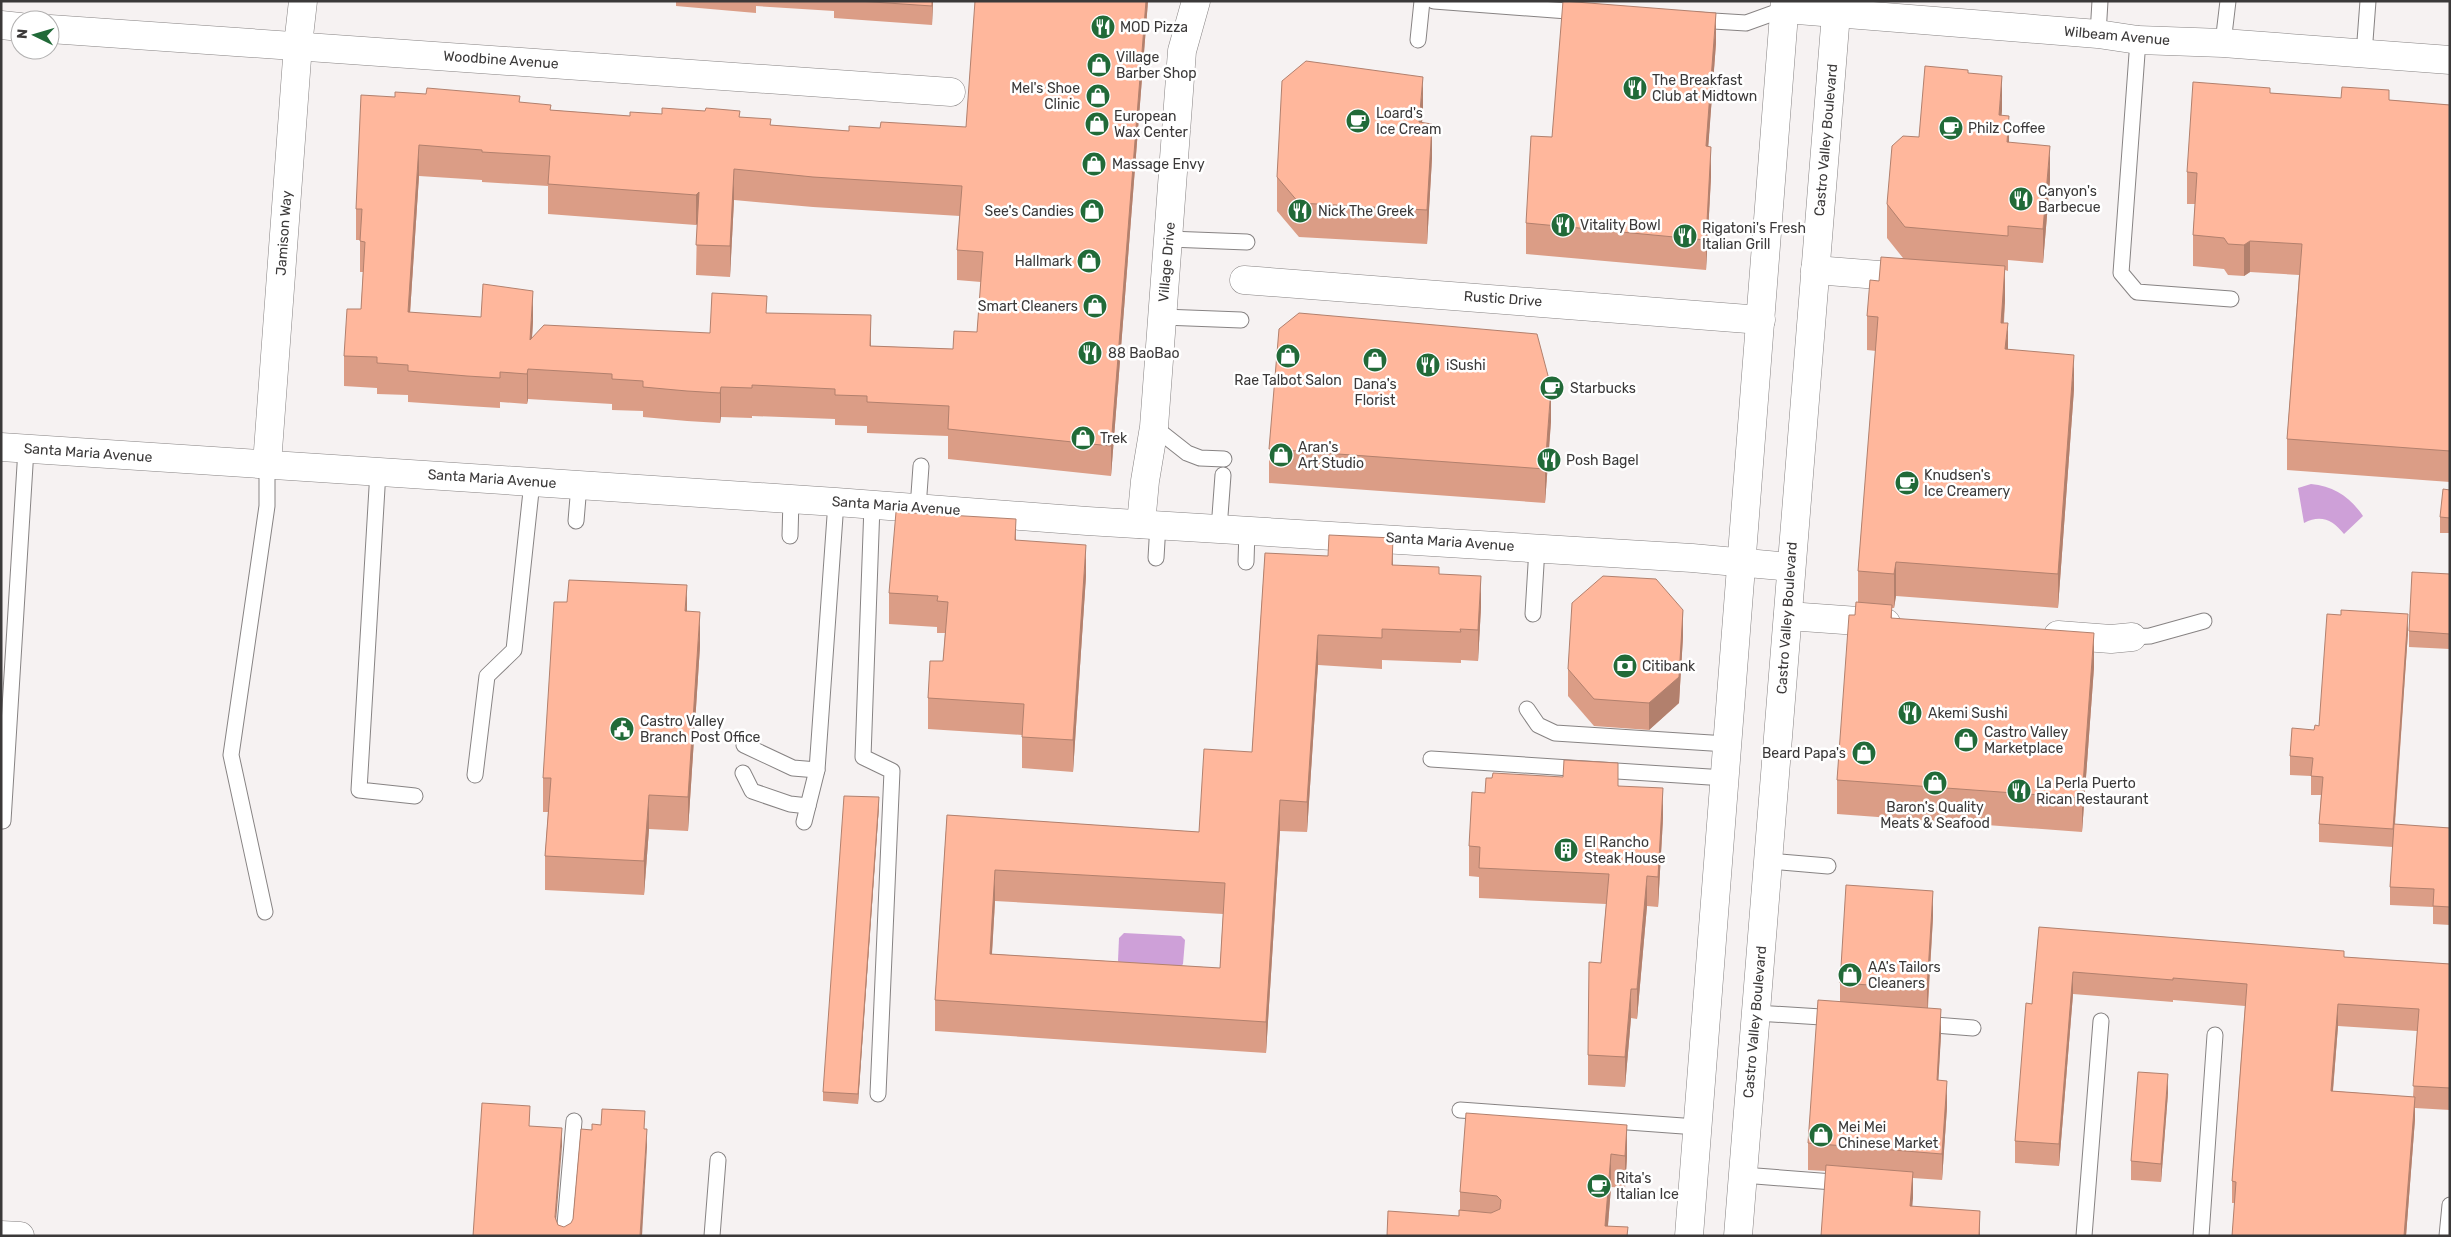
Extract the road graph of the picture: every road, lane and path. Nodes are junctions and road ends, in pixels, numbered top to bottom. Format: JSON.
{"nodes":[{"id":1,"x":304,"y":1,"type":"edge"},
{"id":2,"x":1422,"y":1,"type":"edge"},
{"id":3,"x":1434,"y":1,"type":"edge"},
{"id":4,"x":2100,"y":1,"type":"edge"},
{"id":5,"x":2228,"y":1,"type":"edge"},
{"id":6,"x":2368,"y":1,"type":"edge"},
{"id":7,"x":1782,"y":4,"type":"edge"},
{"id":8,"x":1837,"y":7,"type":"edge"},
{"id":9,"x":1193,"y":12,"type":"edge"},
{"id":10,"x":1597,"y":13,"type":"edge"},
{"id":11,"x":1686,"y":19,"type":"edge"},
{"id":12,"x":60,"y":30,"type":"edge"},
{"id":13,"x":2098,"y":34,"type":"junction"},
{"id":14,"x":1418,"y":40,"type":"dead end"},
{"id":15,"x":2138,"y":40,"type":"junction"},
{"id":16,"x":2223,"y":43,"type":"junction"},
{"id":17,"x":298,"y":45,"type":"junction"},
{"id":18,"x":2364,"y":54,"type":"junction"},
{"id":19,"x":2450,"y":60,"type":"edge"},
{"id":20,"x":951,"y":92,"type":"dead end"},
{"id":21,"x":1169,"y":239,"type":"junction"},
{"id":22,"x":1247,"y":242,"type":"dead end"},
{"id":23,"x":1815,"y":270,"type":"junction"},
{"id":24,"x":1244,"y":280,"type":"dead end"},
{"id":25,"x":1938,"y":280,"type":"edge"},
{"id":26,"x":2231,"y":299,"type":"dead end"},
{"id":27,"x":1163,"y":317,"type":"junction"},
{"id":28,"x":1241,"y":320,"type":"dead end"},
{"id":29,"x":1761,"y":320,"type":"junction"},
{"id":30,"x":1154,"y":427,"type":"junction"},
{"id":31,"x":14,"y":448,"type":"edge"},
{"id":32,"x":1224,"y":459,"type":"dead end"},
{"id":33,"x":267,"y":464,"type":"junction"},
{"id":34,"x":921,"y":466,"type":"dead end"},
{"id":35,"x":378,"y":471,"type":"junction"},
{"id":36,"x":1223,"y":475,"type":"dead end"},
{"id":37,"x":532,"y":482,"type":"junction"},
{"id":38,"x":579,"y":485,"type":"junction"},
{"id":39,"x":790,"y":499,"type":"junction"},
{"id":40,"x":836,"y":502,"type":"junction"},
{"id":41,"x":872,"y":505,"type":"junction"},
{"id":42,"x":918,"y":508,"type":"junction"},
{"id":43,"x":576,"y":521,"type":"dead end"},
{"id":44,"x":1150,"y":524,"type":"junction"},
{"id":45,"x":1219,"y":529,"type":"junction"},
{"id":46,"x":1247,"y":530,"type":"junction"},
{"id":47,"x":790,"y":536,"type":"dead end"},
{"id":48,"x":1537,"y":548,"type":"junction"},
{"id":49,"x":1156,"y":558,"type":"dead end"},
{"id":50,"x":1246,"y":562,"type":"dead end"},
{"id":51,"x":1741,"y":562,"type":"junction"},
{"id":52,"x":1791,"y":567,"type":"junction"},
{"id":53,"x":1533,"y":614,"type":"dead end"},
{"id":54,"x":1788,"y":616,"type":"junction"},
{"id":55,"x":2204,"y":621,"type":"dead end"},
{"id":56,"x":1913,"y":625,"type":"edge"},
{"id":57,"x":2032,"y":633,"type":"edge"},
{"id":58,"x":2132,"y":637,"type":"joint"},
{"id":59,"x":1527,"y":709,"type":"dead end"},
{"id":60,"x":1727,"y":744,"type":"junction"},
{"id":61,"x":744,"y":745,"type":"dead end"},
{"id":62,"x":1431,"y":759,"type":"dead end"},
{"id":63,"x":817,"y":770,"type":"junction"},
{"id":64,"x":742,"y":773,"type":"dead end"},
{"id":65,"x":475,"y":776,"type":"dead end"},
{"id":66,"x":1725,"y":778,"type":"junction"},
{"id":67,"x":415,"y":796,"type":"dead end"},
{"id":68,"x":808,"y":806,"type":"junction"},
{"id":69,"x":3,"y":821,"type":"dead end"},
{"id":70,"x":804,"y":822,"type":"dead end"},
{"id":71,"x":1768,"y":861,"type":"junction"},
{"id":72,"x":1828,"y":866,"type":"dead end"},
{"id":73,"x":265,"y":912,"type":"dead end"},
{"id":74,"x":1756,"y":1013,"type":"junction"},
{"id":75,"x":1853,"y":1020,"type":"edge"},
{"id":76,"x":2101,"y":1021,"type":"dead end"},
{"id":77,"x":1903,"y":1023,"type":"edge"},
{"id":78,"x":1973,"y":1028,"type":"dead end"},
{"id":79,"x":2215,"y":1035,"type":"dead end"},
{"id":80,"x":878,"y":1094,"type":"dead end"},
{"id":81,"x":1460,"y":1110,"type":"dead end"},
{"id":82,"x":574,"y":1121,"type":"dead end"},
{"id":83,"x":1697,"y":1127,"type":"junction"},
{"id":84,"x":718,"y":1160,"type":"dead end"},
{"id":85,"x":1743,"y":1175,"type":"junction"},
{"id":86,"x":1857,"y":1184,"type":"edge"},
{"id":87,"x":2450,"y":1205,"type":"edge"},
{"id":88,"x":1,"y":1235,"type":"edge"},
{"id":89,"x":20,"y":1236,"type":"edge"},
{"id":90,"x":564,"y":1236,"type":"edge"},
{"id":91,"x":712,"y":1236,"type":"edge"},
{"id":92,"x":1689,"y":1236,"type":"edge"},
{"id":93,"x":1738,"y":1236,"type":"edge"},
{"id":94,"x":2084,"y":1236,"type":"edge"},
{"id":95,"x":2201,"y":1236,"type":"edge"},
{"id":96,"x":2447,"y":1236,"type":"edge"}],
"edges":[{"from":1,"to":17,"type":"street","name":"Jamison Way"},
{"from":2,"to":14,"type":"lane"},
{"from":3,"to":10,"type":"lane"},
{"from":4,"to":13,"type":"lane"},
{"from":5,"to":16,"type":"lane"},
{"from":6,"to":18,"type":"lane"},
{"from":7,"to":8,"type":"street","name":"Wilbeam Avenue"},
{"from":7,"to":11,"type":"lane"},
{"from":7,"to":29,"type":"street"},
{"from":8,"to":13,"type":"street","name":"Wilbeam Avenue"},
{"from":8,"to":23,"type":"street","name":"Castro Valley Boulevard"},
{"from":9,"to":21,"type":"street","name":"Village Drive"},
{"from":12,"to":17,"type":"street","name":"Woodbine Avenue"},
{"from":13,"to":15,"type":"street","name":"Wilbeam Avenue"},
{"from":15,"to":16,"type":"street","name":"Wilbeam Avenue"},
{"from":15,"to":26,"type":"lane"},
{"from":16,"to":18,"type":"street","name":"Wilbeam Avenue"},
{"from":17,"to":20,"type":"street","name":"Woodbine Avenue"},
{"from":17,"to":33,"type":"street","name":"Jamison Way"},
{"from":18,"to":19,"type":"street","name":"Wilbeam Avenue"},
{"from":21,"to":22,"type":"lane"},
{"from":21,"to":27,"type":"street","name":"Village Drive"},
{"from":23,"to":25,"type":"street"},
{"from":23,"to":52,"type":"street","name":"Castro Valley Boulevard"},
{"from":24,"to":29,"type":"street","name":"Rustic Drive"},
{"from":27,"to":28,"type":"lane"},
{"from":27,"to":30,"type":"street","name":"Village Drive"},
{"from":29,"to":51,"type":"street"},
{"from":30,"to":32,"type":"lane"},
{"from":30,"to":44,"type":"street","name":"Village Drive"},
{"from":31,"to":33,"type":"street","name":"Santa Maria Avenue"},
{"from":31,"to":69,"type":"lane"},
{"from":33,"to":35,"type":"street","name":"Santa Maria Avenue"},
{"from":33,"to":73,"type":"lane"},
{"from":34,"to":42,"type":"lane"},
{"from":35,"to":37,"type":"street","name":"Santa Maria Avenue"},
{"from":35,"to":67,"type":"lane"},
{"from":36,"to":45,"type":"lane"},
{"from":37,"to":38,"type":"street","name":"Santa Maria Avenue"},
{"from":37,"to":65,"type":"lane"},
{"from":38,"to":39,"type":"street","name":"Santa Maria Avenue"},
{"from":38,"to":43,"type":"lane"},
{"from":39,"to":40,"type":"street","name":"Santa Maria Avenue"},
{"from":39,"to":47,"type":"lane"},
{"from":40,"to":41,"type":"street","name":"Santa Maria Avenue"},
{"from":40,"to":63,"type":"lane"},
{"from":41,"to":42,"type":"street","name":"Santa Maria Avenue"},
{"from":41,"to":80,"type":"lane"},
{"from":42,"to":44,"type":"street","name":"Santa Maria Avenue"},
{"from":44,"to":45,"type":"street","name":"Santa Maria Avenue"},
{"from":44,"to":49,"type":"lane"},
{"from":45,"to":46,"type":"street","name":"Santa Maria Avenue"},
{"from":46,"to":48,"type":"street","name":"Santa Maria Avenue"},
{"from":46,"to":50,"type":"lane"},
{"from":48,"to":51,"type":"street","name":"Santa Maria Avenue"},
{"from":48,"to":53,"type":"lane"},
{"from":51,"to":52,"type":"street","name":"Santa Maria Avenue"},
{"from":51,"to":60,"type":"street"},
{"from":52,"to":54,"type":"street","name":"Castro Valley Boulevard"},
{"from":54,"to":56,"type":"street"},
{"from":54,"to":71,"type":"street","name":"Castro Valley Boulevard"},
{"from":55,"to":58,"type":"lane"},
{"from":57,"to":58,"type":"street"},
{"from":59,"to":60,"type":"lane"},
{"from":60,"to":66,"type":"street"},
{"from":61,"to":63,"type":"lane"},
{"from":62,"to":66,"type":"lane"},
{"from":63,"to":68,"type":"lane"},
{"from":64,"to":68,"type":"lane"},
{"from":66,"to":83,"type":"street"},
{"from":68,"to":70,"type":"lane"},
{"from":71,"to":72,"type":"lane"},
{"from":71,"to":74,"type":"street","name":"Castro Valley Boulevard"},
{"from":74,"to":75,"type":"lane"},
{"from":74,"to":85,"type":"street","name":"Castro Valley Boulevard"},
{"from":76,"to":94,"type":"lane"},
{"from":77,"to":78,"type":"lane"},
{"from":79,"to":95,"type":"lane"},
{"from":81,"to":83,"type":"lane"},
{"from":82,"to":90,"type":"lane"},
{"from":83,"to":92,"type":"street"},
{"from":84,"to":91,"type":"lane"},
{"from":85,"to":86,"type":"lane"},
{"from":85,"to":93,"type":"street","name":"Castro Valley Boulevard"},
{"from":87,"to":96,"type":"lane"},
{"from":88,"to":89,"type":"street"}]}
